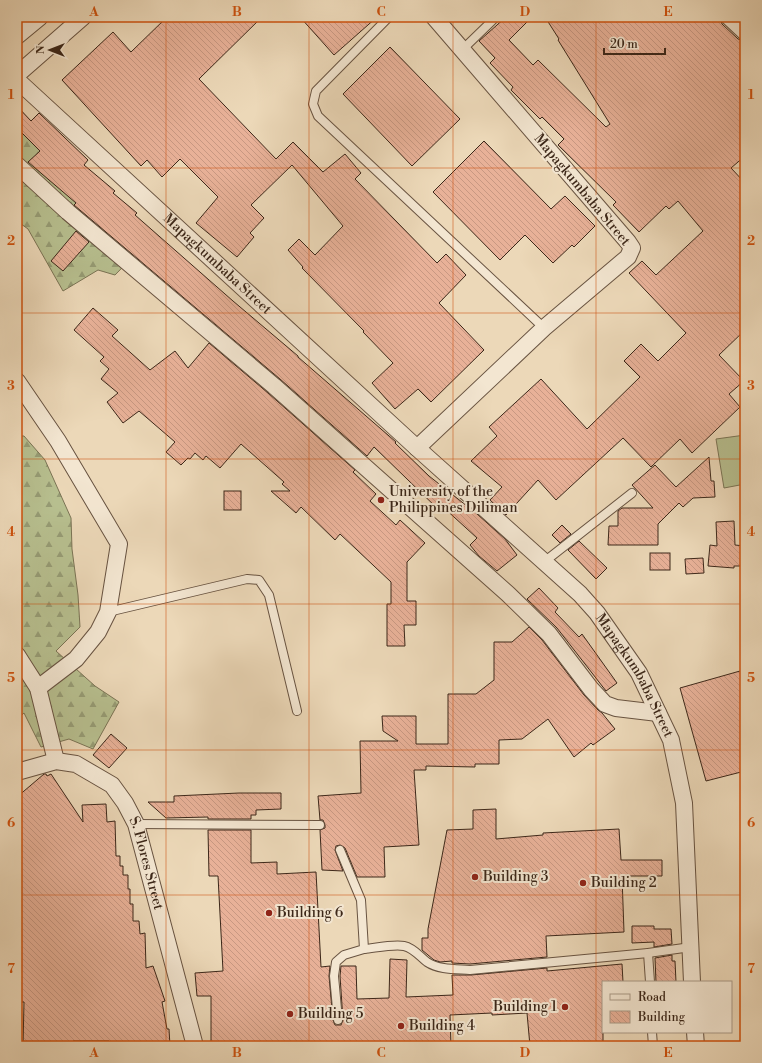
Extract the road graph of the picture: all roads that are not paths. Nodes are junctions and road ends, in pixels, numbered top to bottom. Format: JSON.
{"nodes":[{"id":1,"x":40,"y":17,"type":"edge"},
{"id":2,"x":82,"y":17,"type":"edge"},
{"id":3,"x":389,"y":17,"type":"edge"},
{"id":4,"x":434,"y":17,"type":"edge"},
{"id":5,"x":496,"y":17,"type":"edge"},
{"id":6,"x":729,"y":17,"type":"edge"},
{"id":7,"x":745,"y":32,"type":"edge"},
{"id":8,"x":17,"y":36,"type":"edge"},
{"id":9,"x":462,"y":50,"type":"junction"},
{"id":10,"x":17,"y":79,"type":"edge"},
{"id":11,"x":17,"y":165,"type":"edge"},
{"id":12,"x":544,"y":328,"type":"junction"},
{"id":13,"x":17,"y":381,"type":"edge"},
{"id":14,"x":417,"y":448,"type":"junction"},
{"id":15,"x":632,"y":493,"type":"dead end"},
{"id":16,"x":544,"y":562,"type":"junction"},
{"id":17,"x":108,"y":612,"type":"junction"},
{"id":18,"x":17,"y":655,"type":"edge"},
{"id":19,"x":38,"y":688,"type":"junction"},
{"id":20,"x":297,"y":711,"type":"dead end"},
{"id":21,"x":658,"y":713,"type":"junction"},
{"id":22,"x":56,"y":762,"type":"junction"},
{"id":23,"x":17,"y":772,"type":"edge"},
{"id":24,"x":136,"y":824,"type":"junction"},
{"id":25,"x":320,"y":825,"type":"dead end"},
{"id":26,"x":340,"y":850,"type":"dead end"},
{"id":27,"x":690,"y":947,"type":"junction"},
{"id":28,"x":364,"y":948,"type":"junction"},
{"id":29,"x":648,"y":953,"type":"junction"},
{"id":30,"x":650,"y":981,"type":"edge"},
{"id":31,"x":692,"y":981,"type":"edge"},
{"id":32,"x":338,"y":1020,"type":"dead end"},
{"id":33,"x":652,"y":1033,"type":"edge"},
{"id":34,"x":695,"y":1033,"type":"edge"},
{"id":35,"x":195,"y":1046,"type":"edge"},
{"id":36,"x":653,"y":1046,"type":"edge"},
{"id":37,"x":696,"y":1046,"type":"edge"}],
"edges":[{"from":1,"to":8,"type":"street"},
{"from":2,"to":10,"type":"street","name":"Mapagkumbaba Street"},
{"from":3,"to":12,"type":"lane"},
{"from":4,"to":9,"type":"street","name":"Mapagkumbaba Street"},
{"from":5,"to":9,"type":"lane"},
{"from":6,"to":7,"type":"street"},
{"from":9,"to":12,"type":"street","name":"Mapagkumbaba Street"},
{"from":10,"to":14,"type":"street","name":"Mapagkumbaba Street"},
{"from":11,"to":21,"type":"street"},
{"from":12,"to":14,"type":"street","name":"Mapagkumbaba Street"},
{"from":13,"to":17,"type":"street"},
{"from":14,"to":16,"type":"street","name":"Mapagkumbaba Street"},
{"from":15,"to":16,"type":"lane"},
{"from":16,"to":21,"type":"street","name":"Mapagkumbaba Street"},
{"from":17,"to":19,"type":"street"},
{"from":17,"to":20,"type":"lane"},
{"from":18,"to":19,"type":"street"},
{"from":19,"to":22,"type":"street"},
{"from":21,"to":27,"type":"street","name":"Mapagkumbaba Street"},
{"from":22,"to":23,"type":"street","name":"S. Flores Street"},
{"from":22,"to":24,"type":"street","name":"S. Flores Street"},
{"from":24,"to":25,"type":"lane"},
{"from":24,"to":35,"type":"street","name":"S. Flores Street"},
{"from":26,"to":28,"type":"lane"},
{"from":27,"to":29,"type":"lane"},
{"from":27,"to":31,"type":"street","name":"Mapagkumbaba Street"},
{"from":28,"to":29,"type":"lane"},
{"from":28,"to":32,"type":"lane"},
{"from":29,"to":30,"type":"lane"},
{"from":33,"to":36,"type":"lane"},
{"from":34,"to":37,"type":"street"}]}
